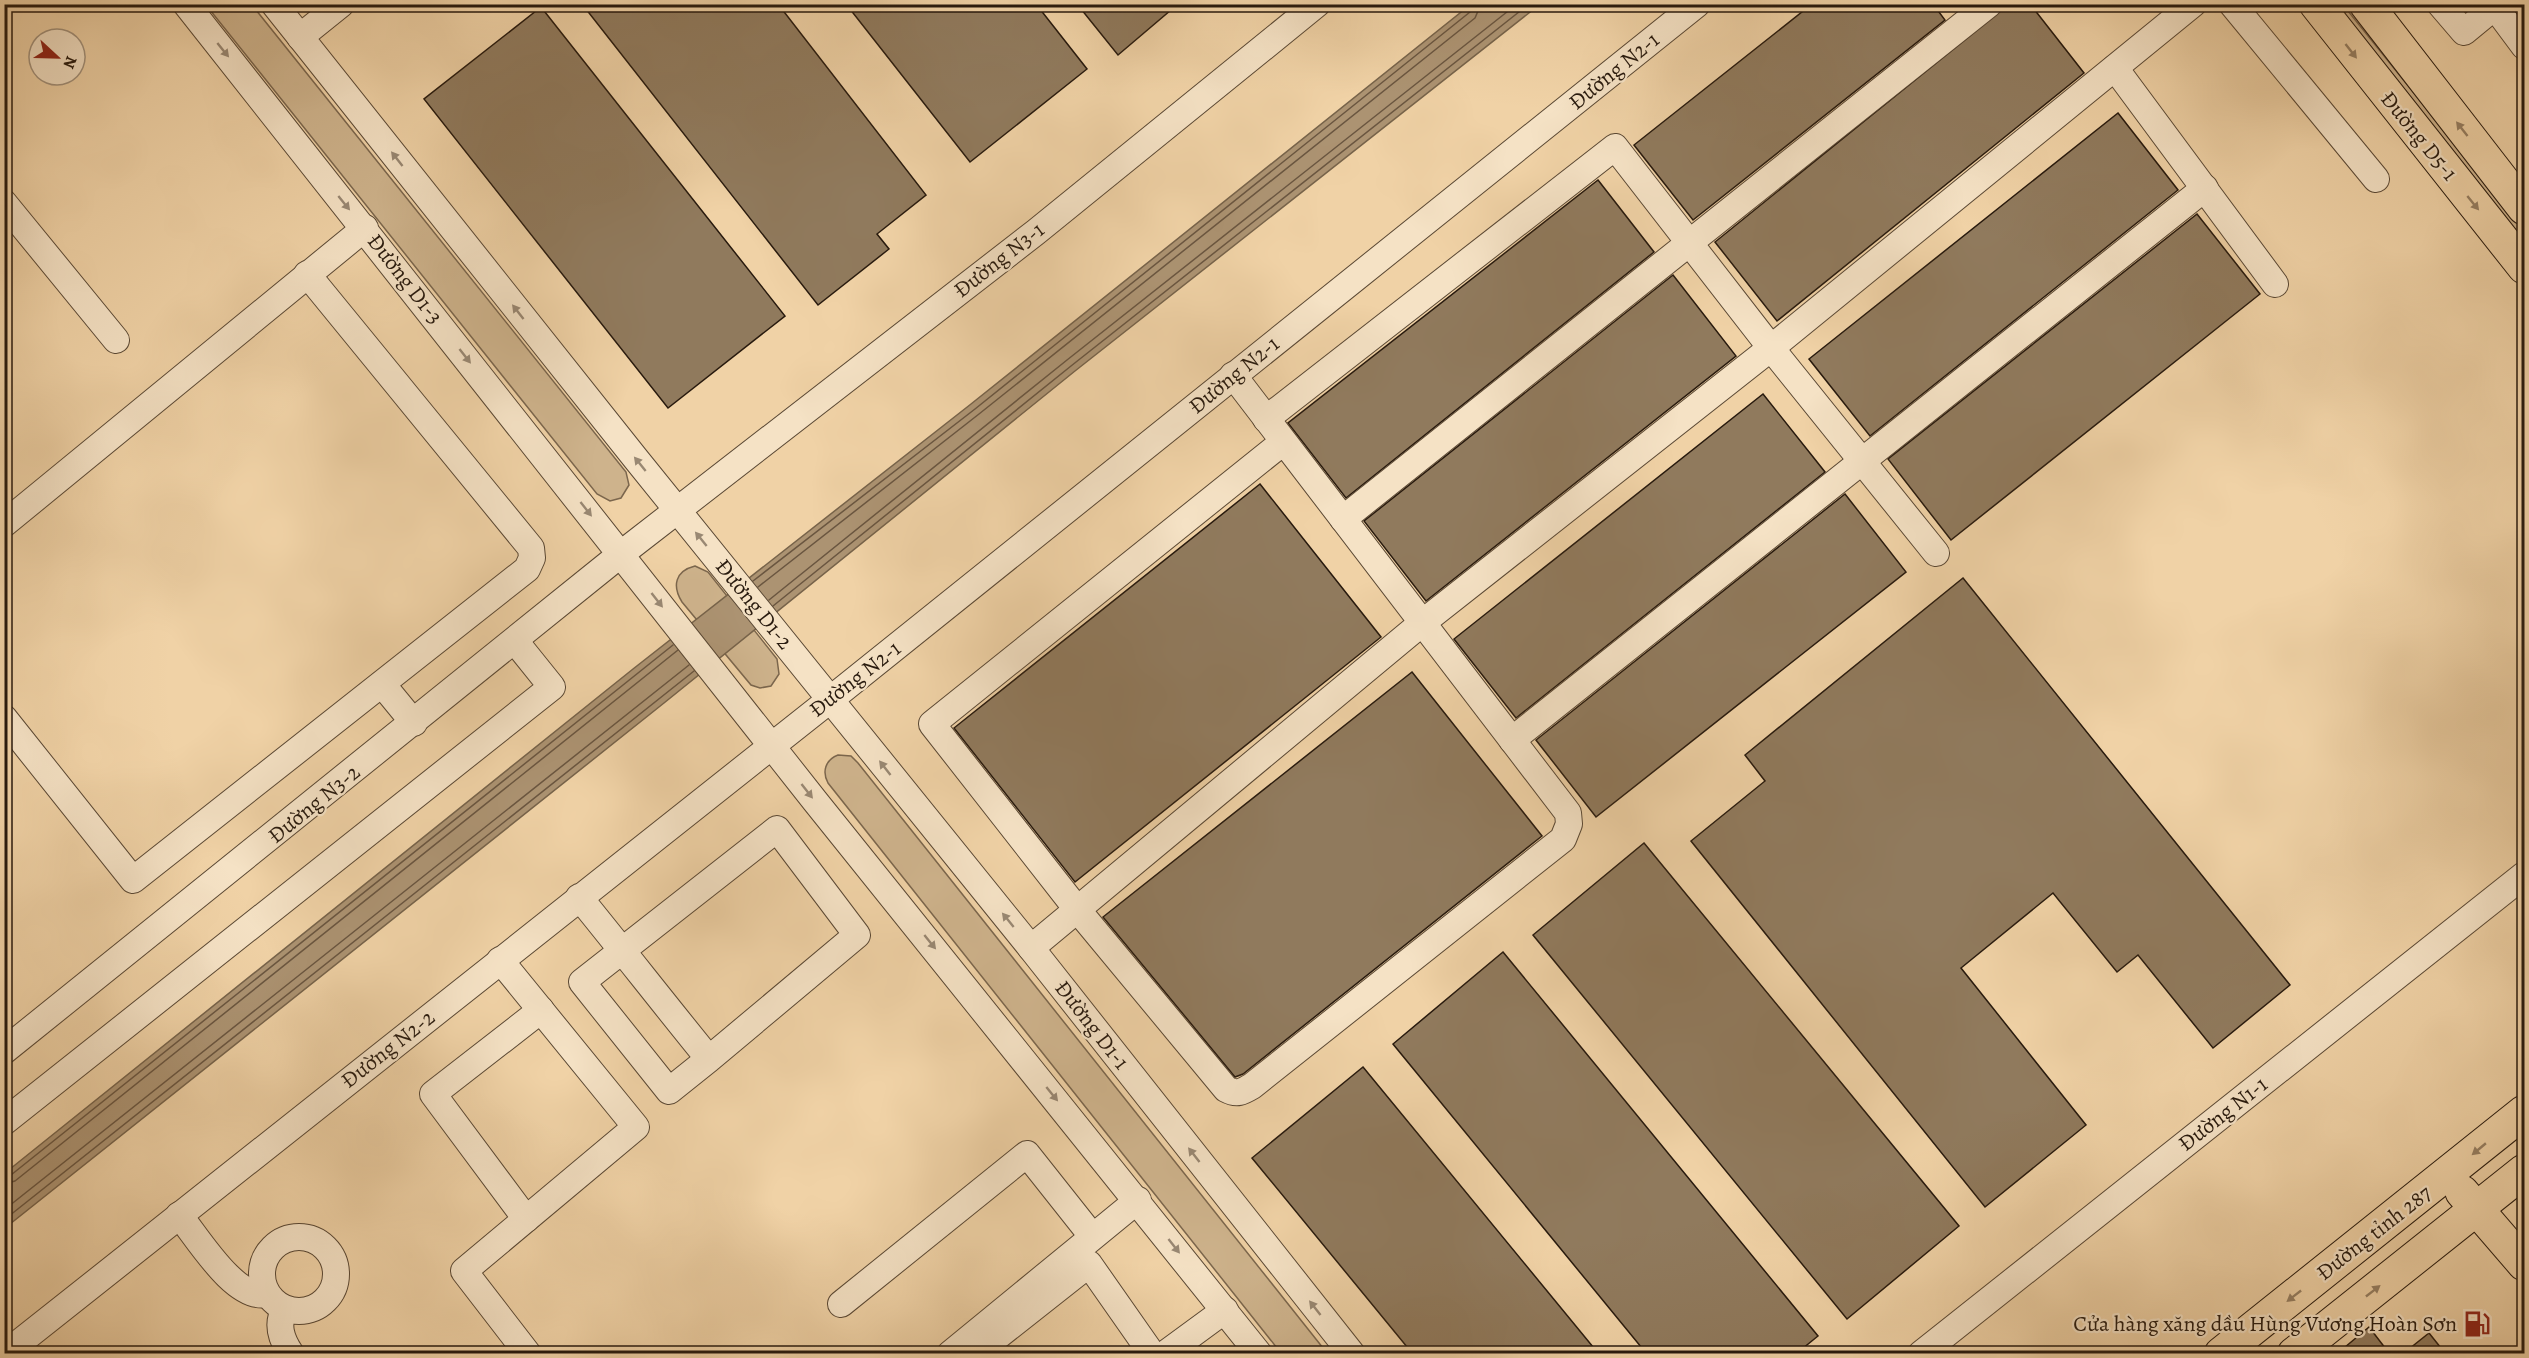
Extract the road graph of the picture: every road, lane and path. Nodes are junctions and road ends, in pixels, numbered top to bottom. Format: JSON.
{"nodes":[{"id":1,"x":186,"y":4,"type":"edge"},
{"id":2,"x":274,"y":4,"type":"edge"},
{"id":3,"x":342,"y":4,"type":"edge"},
{"id":4,"x":1317,"y":4,"type":"edge"},
{"id":5,"x":1697,"y":4,"type":"edge"},
{"id":6,"x":1989,"y":4,"type":"edge"},
{"id":7,"x":2193,"y":4,"type":"edge"},
{"id":8,"x":2232,"y":4,"type":"edge"},
{"id":9,"x":2316,"y":4,"type":"edge"},
{"id":10,"x":2366,"y":4,"type":"edge"},
{"id":11,"x":2440,"y":4,"type":"edge"},
{"id":12,"x":2496,"y":6,"type":"edge"},
{"id":13,"x":2522,"y":36,"type":"edge"},
{"id":14,"x":300,"y":37,"type":"junction"},
{"id":15,"x":2115,"y":68,"type":"junction"},
{"id":16,"x":2376,"y":179,"type":"dead end"},
{"id":17,"x":2205,"y":188,"type":"junction"},
{"id":18,"x":4,"y":203,"type":"edge"},
{"id":19,"x":2524,"y":207,"type":"edge"},
{"id":20,"x":365,"y":228,"type":"junction"},
{"id":21,"x":1689,"y":243,"type":"junction"},
{"id":22,"x":2524,"y":267,"type":"edge"},
{"id":23,"x":307,"y":274,"type":"junction"},
{"id":24,"x":2275,"y":284,"type":"dead end"},
{"id":25,"x":116,"y":340,"type":"dead end"},
{"id":26,"x":1771,"y":348,"type":"junction"},
{"id":27,"x":1233,"y":375,"type":"junction"},
{"id":28,"x":1266,"y":419,"type":"junction"},
{"id":29,"x":1283,"y":442,"type":"junction"},
{"id":30,"x":1862,"y":461,"type":"junction"},
{"id":31,"x":677,"y":510,"type":"junction"},
{"id":32,"x":1343,"y":519,"type":"junction"},
{"id":33,"x":4,"y":524,"type":"edge"},
{"id":34,"x":1936,"y":553,"type":"dead end"},
{"id":35,"x":621,"y":554,"type":"junction"},
{"id":36,"x":1422,"y":623,"type":"junction"},
{"id":37,"x":515,"y":641,"type":"junction"},
{"id":38,"x":382,"y":684,"type":"junction"},
{"id":39,"x":831,"y":699,"type":"junction"},
{"id":40,"x":4,"y":718,"type":"edge"},
{"id":41,"x":414,"y":723,"type":"junction"},
{"id":42,"x":1512,"y":740,"type":"junction"},
{"id":43,"x":771,"y":745,"type":"junction"},
{"id":44,"x":2524,"y":875,"type":"edge"},
{"id":45,"x":579,"y":897,"type":"junction"},
{"id":46,"x":1076,"y":908,"type":"junction"},
{"id":47,"x":1031,"y":948,"type":"junction"},
{"id":48,"x":621,"y":950,"type":"junction"},
{"id":49,"x":500,"y":960,"type":"junction"},
{"id":50,"x":541,"y":1010,"type":"junction"},
{"id":51,"x":4,"y":1051,"type":"edge"},
{"id":52,"x":709,"y":1059,"type":"junction"},
{"id":53,"x":2524,"y":1112,"type":"edge"},
{"id":54,"x":4,"y":1122,"type":"edge"},
{"id":55,"x":2524,"y":1171,"type":"edge"},
{"id":56,"x":2448,"y":1175,"type":"junction"},
{"id":57,"x":1138,"y":1200,"type":"junction"},
{"id":58,"x":2476,"y":1209,"type":"junction"},
{"id":59,"x":179,"y":1215,"type":"junction"},
{"id":60,"x":526,"y":1219,"type":"junction"},
{"id":61,"x":1092,"y":1236,"type":"junction"},
{"id":62,"x":2524,"y":1264,"type":"edge"},
{"id":63,"x":841,"y":1304,"type":"dead end"},
{"id":64,"x":1225,"y":1310,"type":"junction"},
{"id":65,"x":5,"y":1353,"type":"edge"},
{"id":66,"x":291,"y":1353,"type":"edge"},
{"id":67,"x":528,"y":1353,"type":"edge"},
{"id":68,"x":950,"y":1353,"type":"edge"},
{"id":69,"x":975,"y":1353,"type":"edge"},
{"id":70,"x":1152,"y":1353,"type":"edge"},
{"id":71,"x":1165,"y":1353,"type":"edge"},
{"id":72,"x":1259,"y":1353,"type":"edge"},
{"id":73,"x":1352,"y":1353,"type":"edge"},
{"id":74,"x":1921,"y":1353,"type":"edge"},
{"id":75,"x":2221,"y":1353,"type":"edge"},
{"id":76,"x":2294,"y":1353,"type":"edge"}],
"edges":[{"from":1,"to":20,"type":"street","name":"Đường D1-3","one_way":true},
{"from":2,"to":14,"type":"street"},
{"from":3,"to":14,"type":"street"},
{"from":4,"to":31,"type":"street","name":"Đường N3-1"},
{"from":5,"to":27,"type":"street","name":"Đường N2-1"},
{"from":6,"to":21,"type":"street"},
{"from":7,"to":15,"type":"street"},
{"from":8,"to":16,"type":"street"},
{"from":9,"to":22,"type":"main road","name":"Đường D5-1","one_way":true},
{"from":19,"to":10,"type":"main road","name":"Đường D5-1","one_way":true},
{"from":11,"to":12,"type":"street"},
{"from":12,"to":13,"type":"street"},
{"from":31,"to":14,"type":"street","one_way":true},
{"from":15,"to":17,"type":"street"},
{"from":15,"to":26,"type":"street"},
{"from":17,"to":24,"type":"street"},
{"from":17,"to":30,"type":"street"},
{"from":18,"to":25,"type":"street"},
{"from":20,"to":23,"type":"street"},
{"from":20,"to":35,"type":"street","name":"Đường D1-3","one_way":true},
{"from":21,"to":26,"type":"street"},
{"from":21,"to":28,"type":"street"},
{"from":21,"to":32,"type":"street"},
{"from":23,"to":33,"type":"street"},
{"from":23,"to":38,"type":"street"},
{"from":26,"to":30,"type":"street"},
{"from":26,"to":36,"type":"street"},
{"from":27,"to":28,"type":"street"},
{"from":27,"to":39,"type":"street","name":"Đường N2-1"},
{"from":28,"to":29,"type":"street"},
{"from":29,"to":32,"type":"street"},
{"from":29,"to":46,"type":"street"},
{"from":30,"to":34,"type":"street"},
{"from":30,"to":42,"type":"street"},
{"from":31,"to":35,"type":"street","name":"Đường N3-1"},
{"from":39,"to":31,"type":"street","name":"Đường D1-2","one_way":true},
{"from":32,"to":36,"type":"street"},
{"from":35,"to":37,"type":"street","name":"Đường N3-2"},
{"from":35,"to":43,"type":"street","one_way":true},
{"from":36,"to":42,"type":"street"},
{"from":36,"to":46,"type":"street"},
{"from":37,"to":41,"type":"street","name":"Đường N3-2"},
{"from":37,"to":54,"type":"street"},
{"from":38,"to":40,"type":"street"},
{"from":38,"to":41,"type":"street"},
{"from":39,"to":43,"type":"street","name":"Đường N2-1"},
{"from":47,"to":39,"type":"street","name":"Đường D1-1","one_way":true},
{"from":41,"to":51,"type":"street","name":"Đường N3-2"},
{"from":42,"to":46,"type":"street"},
{"from":43,"to":45,"type":"street","name":"Đường N2-2"},
{"from":43,"to":57,"type":"street","one_way":true},
{"from":44,"to":74,"type":"street","name":"Đường N1-1"},
{"from":45,"to":48,"type":"street"},
{"from":45,"to":49,"type":"street","name":"Đường N2-2"},
{"from":46,"to":47,"type":"street"},
{"from":73,"to":47,"type":"street","name":"Đường D1-1","one_way":true},
{"from":48,"to":52,"type":"street"},
{"from":48,"to":52,"type":"street"},
{"from":48,"to":52,"type":"street"},
{"from":49,"to":50,"type":"street"},
{"from":49,"to":59,"type":"street","name":"Đường N2-2"},
{"from":50,"to":60,"type":"street"},
{"from":50,"to":60,"type":"street"},
{"from":53,"to":56,"type":"main road","name":"Đường tỉnh 287","one_way":true},
{"from":55,"to":58,"type":"main road","name":"Đường tỉnh 287"},
{"from":56,"to":58,"type":"main road"},
{"from":56,"to":75,"type":"main road","name":"Đường tỉnh 287","one_way":true},
{"from":57,"to":61,"type":"street"},
{"from":57,"to":64,"type":"street","one_way":true},
{"from":58,"to":62,"type":"main road"},
{"from":76,"to":58,"type":"main road","name":"Đường tỉnh 287","one_way":true},
{"from":59,"to":65,"type":"street","name":"Đường N2-2"},
{"from":59,"to":66,"type":"street"},
{"from":60,"to":67,"type":"street"},
{"from":61,"to":63,"type":"street"},
{"from":61,"to":68,"type":"street"},
{"from":64,"to":71,"type":"street"},
{"from":64,"to":72,"type":"street"},
{"from":69,"to":70,"type":"street"}]}
